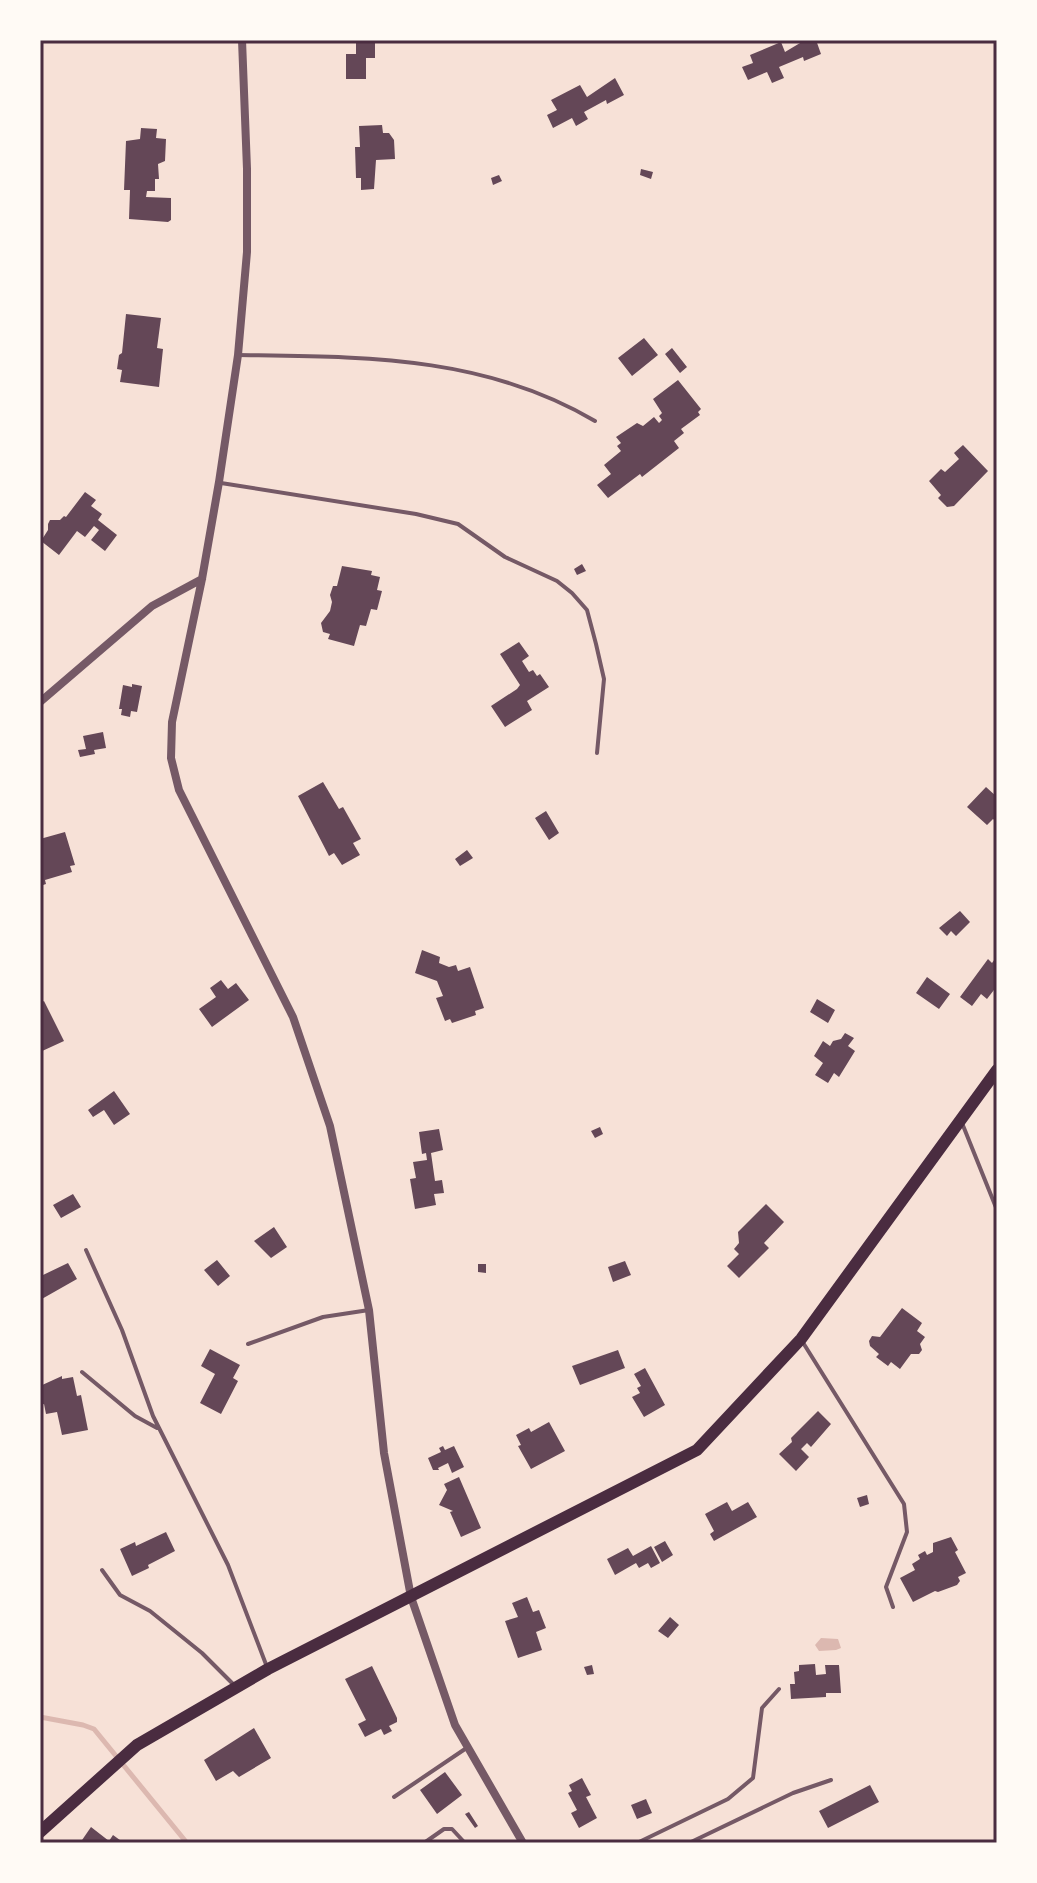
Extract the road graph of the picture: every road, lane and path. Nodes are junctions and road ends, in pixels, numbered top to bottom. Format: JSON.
{"nodes":[{"id":1,"x":242,"y":40,"type":"edge"},
{"id":2,"x":238,"y":355,"type":"junction"},
{"id":3,"x":595,"y":421,"type":"dead end"},
{"id":4,"x":219,"y":482,"type":"junction"},
{"id":5,"x":202,"y":579,"type":"junction"},
{"id":6,"x":40,"y":702,"type":"edge"},
{"id":7,"x":597,"y":753,"type":"dead end"},
{"id":8,"x":997,"y":1070,"type":"edge"},
{"id":9,"x":961,"y":1121,"type":"junction"},
{"id":10,"x":997,"y":1210,"type":"edge"},
{"id":11,"x":86,"y":1250,"type":"dead end"},
{"id":12,"x":369,"y":1310,"type":"junction"},
{"id":13,"x":801,"y":1339,"type":"junction"},
{"id":14,"x":248,"y":1344,"type":"dead end"},
{"id":15,"x":82,"y":1372,"type":"dead end"},
{"id":16,"x":159,"y":1429,"type":"junction"},
{"id":17,"x":102,"y":1570,"type":"dead end"},
{"id":18,"x":411,"y":1597,"type":"junction"},
{"id":19,"x":893,"y":1607,"type":"dead end"},
{"id":20,"x":268,"y":1669,"type":"junction"},
{"id":21,"x":237,"y":1687,"type":"junction"},
{"id":22,"x":779,"y":1689,"type":"dead end"},
{"id":23,"x":468,"y":1747,"type":"junction"},
{"id":24,"x":831,"y":1780,"type":"dead end"},
{"id":25,"x":394,"y":1797,"type":"dead end"},
{"id":26,"x":40,"y":1832,"type":"edge"},
{"id":27,"x":424,"y":1843,"type":"edge"},
{"id":28,"x":465,"y":1843,"type":"edge"},
{"id":29,"x":523,"y":1843,"type":"edge"},
{"id":30,"x":637,"y":1843,"type":"edge"},
{"id":31,"x":689,"y":1843,"type":"edge"}],
"edges":[{"from":1,"to":2,"type":"street"},
{"from":2,"to":3,"type":"lane"},
{"from":2,"to":4,"type":"street"},
{"from":4,"to":5,"type":"street"},
{"from":4,"to":7,"type":"lane"},
{"from":5,"to":6,"type":"street"},
{"from":5,"to":12,"type":"street"},
{"from":8,"to":9,"type":"main road"},
{"from":9,"to":10,"type":"lane"},
{"from":9,"to":13,"type":"main road"},
{"from":11,"to":16,"type":"lane"},
{"from":12,"to":14,"type":"lane"},
{"from":12,"to":18,"type":"street"},
{"from":13,"to":18,"type":"main road"},
{"from":13,"to":19,"type":"lane"},
{"from":15,"to":16,"type":"lane"},
{"from":16,"to":20,"type":"lane"},
{"from":17,"to":21,"type":"lane"},
{"from":18,"to":20,"type":"main road"},
{"from":18,"to":23,"type":"street"},
{"from":20,"to":21,"type":"main road"},
{"from":21,"to":26,"type":"main road"},
{"from":22,"to":30,"type":"lane"},
{"from":23,"to":25,"type":"lane"},
{"from":23,"to":29,"type":"street"},
{"from":24,"to":31,"type":"lane"},
{"from":27,"to":28,"type":"lane"}]}
